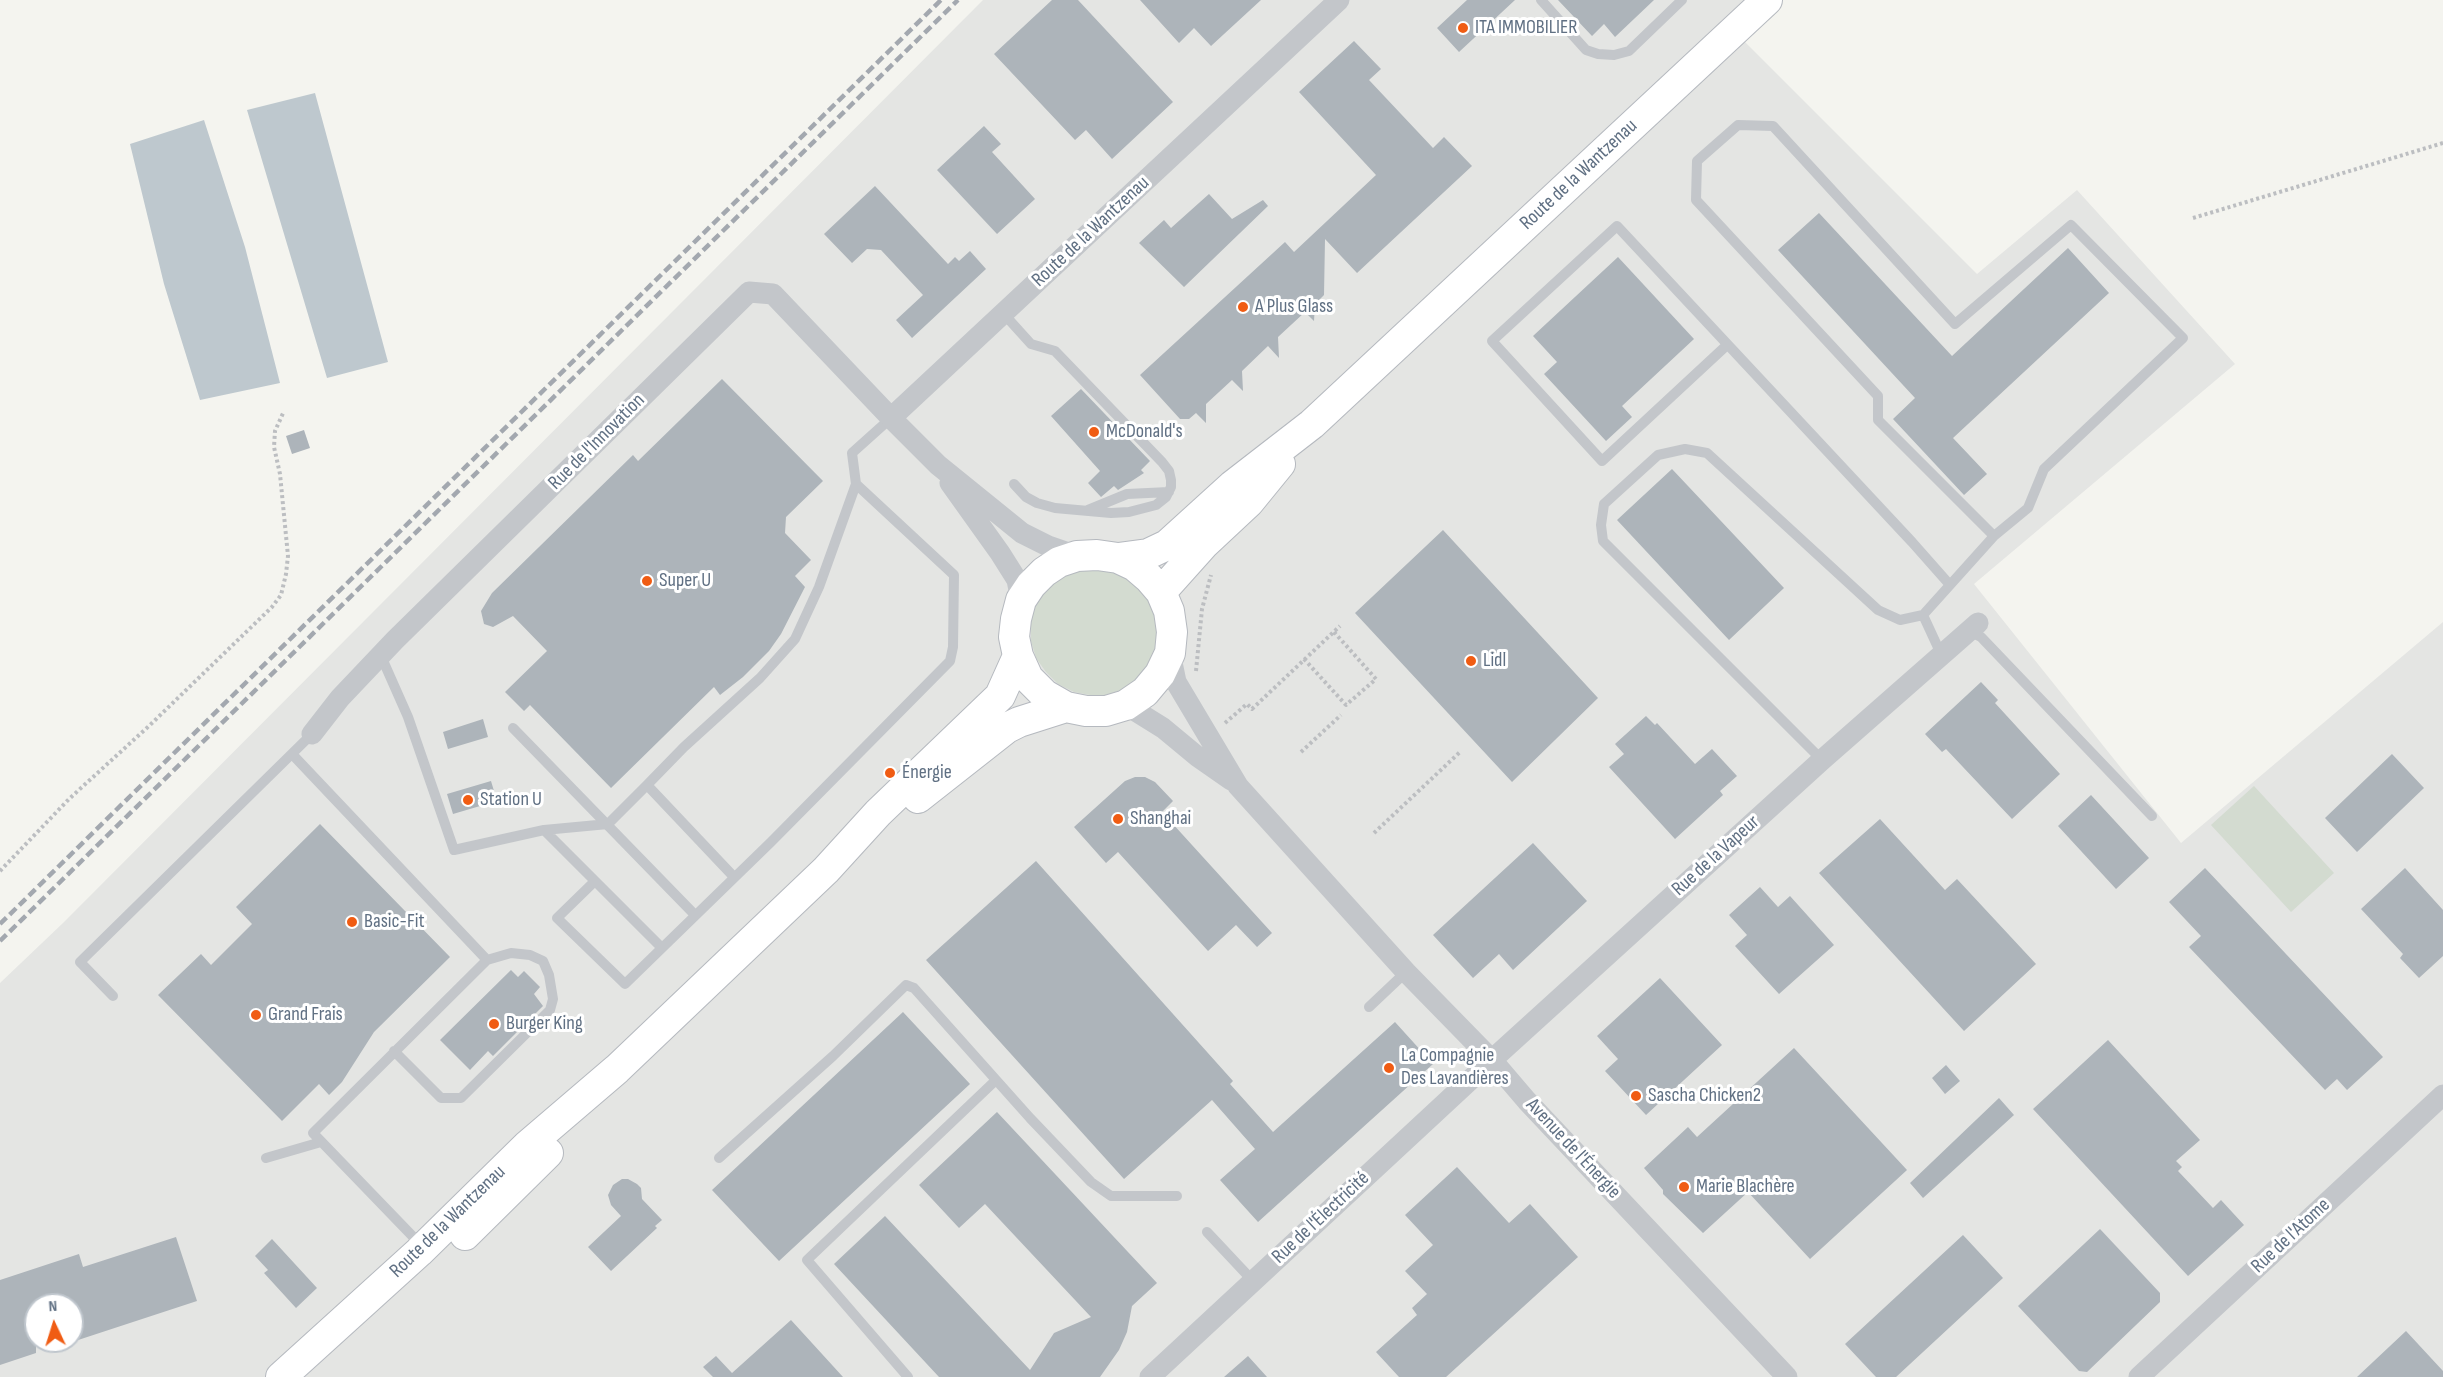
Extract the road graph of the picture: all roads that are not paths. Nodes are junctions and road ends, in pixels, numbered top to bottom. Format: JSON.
{"nodes":[{"id":1,"x":1339,"y":0,"type":"edge"},
{"id":2,"x":1541,"y":0,"type":"edge"},
{"id":3,"x":1682,"y":0,"type":"edge"},
{"id":4,"x":1767,"y":0,"type":"edge"},
{"id":5,"x":1003,"y":314,"type":"junction"},
{"id":6,"x":1727,"y":345,"type":"junction"},
{"id":7,"x":891,"y":418,"type":"junction"},
{"id":8,"x":1312,"y":424,"type":"junction"},
{"id":9,"x":938,"y":465,"type":"junction"},
{"id":10,"x":856,"y":484,"type":"junction"},
{"id":11,"x":1014,"y":484,"type":"dead end"},
{"id":12,"x":1169,"y":492,"type":"junction"},
{"id":13,"x":1085,"y":511,"type":"junction"},
{"id":14,"x":1994,"y":536,"type":"junction"},
{"id":15,"x":1077,"y":556,"type":"junction"},
{"id":16,"x":1118,"y":558,"type":"junction"},
{"id":17,"x":1950,"y":585,"type":"junction"},
{"id":18,"x":1161,"y":592,"type":"junction"},
{"id":19,"x":1022,"y":600,"type":"junction"},
{"id":20,"x":1923,"y":615,"type":"junction"},
{"id":21,"x":1973,"y":627,"type":"joint"},
{"id":22,"x":1170,"y":653,"type":"junction"},
{"id":23,"x":1941,"y":654,"type":"junction"},
{"id":24,"x":381,"y":656,"type":"junction"},
{"id":25,"x":1018,"y":656,"type":"junction"},
{"id":26,"x":1126,"y":705,"type":"junction"},
{"id":27,"x":1066,"y":707,"type":"junction"},
{"id":28,"x":513,"y":728,"type":"dead end"},
{"id":29,"x":312,"y":734,"type":"joint"},
{"id":30,"x":292,"y":754,"type":"junction"},
{"id":31,"x":1822,"y":760,"type":"junction"},
{"id":32,"x":647,"y":785,"type":"junction"},
{"id":33,"x":1238,"y":786,"type":"junction"},
{"id":34,"x":2152,"y":816,"type":"dead end"},
{"id":35,"x":608,"y":824,"type":"junction"},
{"id":36,"x":544,"y":830,"type":"junction"},
{"id":37,"x":826,"y":870,"type":"junction"},
{"id":38,"x":734,"y":877,"type":"junction"},
{"id":39,"x":595,"y":881,"type":"junction"},
{"id":40,"x":695,"y":915,"type":"junction"},
{"id":41,"x":662,"y":948,"type":"junction"},
{"id":42,"x":487,"y":960,"type":"junction"},
{"id":43,"x":1406,"y":972,"type":"junction"},
{"id":44,"x":113,"y":996,"type":"dead end"},
{"id":45,"x":1369,"y":1007,"type":"dead end"},
{"id":46,"x":394,"y":1051,"type":"junction"},
{"id":47,"x":1492,"y":1060,"type":"junction"},
{"id":48,"x":617,"y":1069,"type":"junction"},
{"id":49,"x":996,"y":1080,"type":"junction"},
{"id":50,"x":2443,"y":1095,"type":"edge"},
{"id":51,"x":321,"y":1142,"type":"junction"},
{"id":52,"x":266,"y":1158,"type":"dead end"},
{"id":53,"x":719,"y":1158,"type":"dead end"},
{"id":54,"x":1176,"y":1196,"type":"dead end"},
{"id":55,"x":1207,"y":1232,"type":"dead end"},
{"id":56,"x":423,"y":1247,"type":"junction"},
{"id":57,"x":1253,"y":1281,"type":"junction"},
{"id":58,"x":281,"y":1377,"type":"edge"},
{"id":59,"x":312,"y":1377,"type":"edge"},
{"id":60,"x":908,"y":1377,"type":"edge"},
{"id":61,"x":1150,"y":1377,"type":"edge"},
{"id":62,"x":1787,"y":1377,"type":"edge"},
{"id":63,"x":2139,"y":1377,"type":"edge"}],
"edges":[{"from":1,"to":5,"type":"street","name":"Route de la Wantzenau"},
{"from":2,"to":3,"type":"lane"},
{"from":4,"to":8,"type":"main road","name":"Route de la Wantzenau"},
{"from":5,"to":7,"type":"street","name":"Route de la Wantzenau"},
{"from":5,"to":12,"type":"lane"},
{"from":6,"to":6,"type":"lane"},
{"from":6,"to":17,"type":"lane"},
{"from":7,"to":9,"type":"street"},
{"from":7,"to":10,"type":"lane"},
{"from":7,"to":24,"type":"street","name":"Rue de l'Innovation"},
{"from":8,"to":16,"type":"main road","name":"Route de la Wantzenau"},
{"from":8,"to":18,"type":"main road","name":"Route de la Wantzenau"},
{"from":9,"to":15,"type":"street"},
{"from":9,"to":19,"type":"street"},
{"from":10,"to":32,"type":"lane"},
{"from":10,"to":38,"type":"lane"},
{"from":11,"to":13,"type":"lane"},
{"from":12,"to":13,"type":"lane"},
{"from":12,"to":13,"type":"lane"},
{"from":14,"to":14,"type":"lane"},
{"from":14,"to":17,"type":"lane"},
{"from":15,"to":16,"type":"main road"},
{"from":15,"to":19,"type":"main road"},
{"from":16,"to":18,"type":"main road"},
{"from":17,"to":20,"type":"lane"},
{"from":18,"to":22,"type":"main road"},
{"from":19,"to":25,"type":"main road"},
{"from":20,"to":23,"type":"lane"},
{"from":20,"to":31,"type":"lane"},
{"from":21,"to":23,"type":"street","name":"Rue de la Vapeur"},
{"from":21,"to":34,"type":"lane"},
{"from":22,"to":26,"type":"main road"},
{"from":22,"to":33,"type":"street","name":"Avenue de l'Énergie"},
{"from":23,"to":31,"type":"street","name":"Rue de la Vapeur"},
{"from":24,"to":29,"type":"street","name":"Rue de l'Innovation"},
{"from":24,"to":36,"type":"lane"},
{"from":25,"to":27,"type":"main road"},
{"from":25,"to":37,"type":"main road","name":"Route de la Wantzenau"},
{"from":26,"to":27,"type":"main road"},
{"from":26,"to":33,"type":"street","name":"Avenue de l'Énergie"},
{"from":27,"to":37,"type":"main road","name":"Route de la Wantzenau"},
{"from":28,"to":35,"type":"lane"},
{"from":29,"to":30,"type":"lane"},
{"from":30,"to":42,"type":"lane"},
{"from":30,"to":44,"type":"lane"},
{"from":31,"to":47,"type":"street","name":"Rue de la Vapeur"},
{"from":32,"to":35,"type":"lane"},
{"from":32,"to":38,"type":"lane"},
{"from":33,"to":43,"type":"street","name":"Avenue de l'Énergie"},
{"from":35,"to":36,"type":"lane"},
{"from":35,"to":40,"type":"lane"},
{"from":36,"to":39,"type":"lane"},
{"from":37,"to":48,"type":"main road","name":"Route de la Wantzenau"},
{"from":38,"to":40,"type":"lane"},
{"from":39,"to":41,"type":"lane"},
{"from":39,"to":41,"type":"lane"},
{"from":40,"to":41,"type":"lane"},
{"from":42,"to":46,"type":"lane"},
{"from":42,"to":46,"type":"lane"},
{"from":43,"to":45,"type":"lane"},
{"from":43,"to":47,"type":"street","name":"Avenue de l'Énergie"},
{"from":46,"to":51,"type":"lane"},
{"from":47,"to":57,"type":"street","name":"Rue de l'Électricité"},
{"from":47,"to":62,"type":"street","name":"Avenue de l'Énergie"},
{"from":48,"to":56,"type":"main road","name":"Route de la Wantzenau"},
{"from":48,"to":59,"type":"main road","name":"Route de la Wantzenau"},
{"from":49,"to":53,"type":"lane"},
{"from":49,"to":54,"type":"lane"},
{"from":49,"to":60,"type":"lane"},
{"from":50,"to":63,"type":"street","name":"Rue de l'Atome"},
{"from":51,"to":52,"type":"lane"},
{"from":51,"to":56,"type":"lane"},
{"from":55,"to":57,"type":"lane"},
{"from":56,"to":58,"type":"main road","name":"Route de la Wantzenau"},
{"from":57,"to":61,"type":"street","name":"Rue de l'Électricité"}]}
